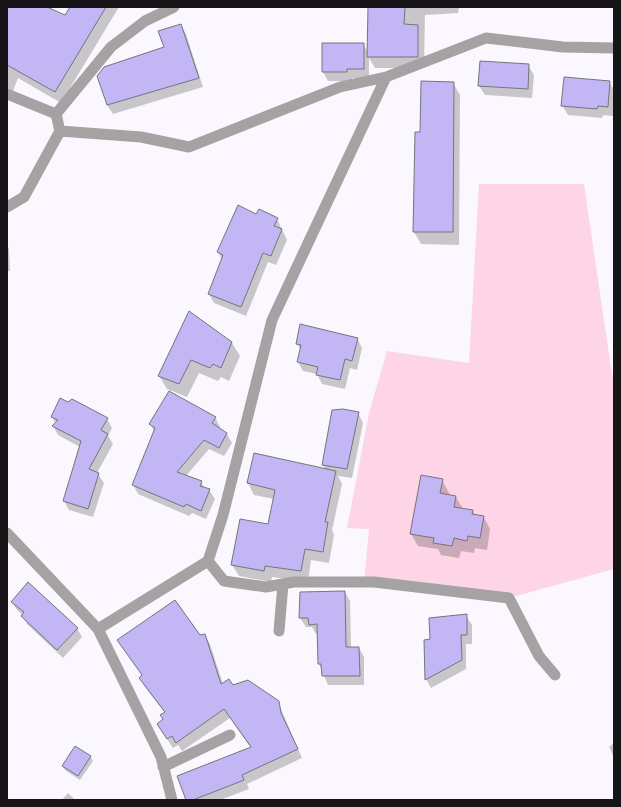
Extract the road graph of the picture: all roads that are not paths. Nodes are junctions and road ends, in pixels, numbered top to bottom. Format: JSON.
{"nodes":[{"id":1,"x":174,"y":7,"type":"edge"},
{"id":2,"x":614,"y":48,"type":"edge"},
{"id":3,"x":386,"y":77,"type":"junction"},
{"id":4,"x":7,"y":94,"type":"edge"},
{"id":5,"x":56,"y":114,"type":"junction"},
{"id":6,"x":60,"y":131,"type":"junction"},
{"id":7,"x":7,"y":207,"type":"edge"},
{"id":8,"x":7,"y":533,"type":"edge"},
{"id":9,"x":208,"y":561,"type":"junction"},
{"id":10,"x":283,"y":584,"type":"junction"},
{"id":11,"x":98,"y":629,"type":"junction"},
{"id":12,"x":279,"y":631,"type":"dead end"},
{"id":13,"x":556,"y":675,"type":"dead end"},
{"id":14,"x":230,"y":735,"type":"dead end"},
{"id":15,"x":163,"y":767,"type":"junction"},
{"id":16,"x":172,"y":800,"type":"edge"}],
"edges":[{"from":1,"to":5,"type":"street"},
{"from":2,"to":3,"type":"street"},
{"from":3,"to":6,"type":"street"},
{"from":3,"to":9,"type":"street"},
{"from":4,"to":5,"type":"street"},
{"from":5,"to":6,"type":"street"},
{"from":6,"to":7,"type":"street"},
{"from":8,"to":11,"type":"street"},
{"from":9,"to":10,"type":"street"},
{"from":9,"to":11,"type":"street"},
{"from":10,"to":12,"type":"street"},
{"from":10,"to":13,"type":"street"},
{"from":11,"to":15,"type":"street"},
{"from":14,"to":15,"type":"street"},
{"from":15,"to":16,"type":"street"}]}
